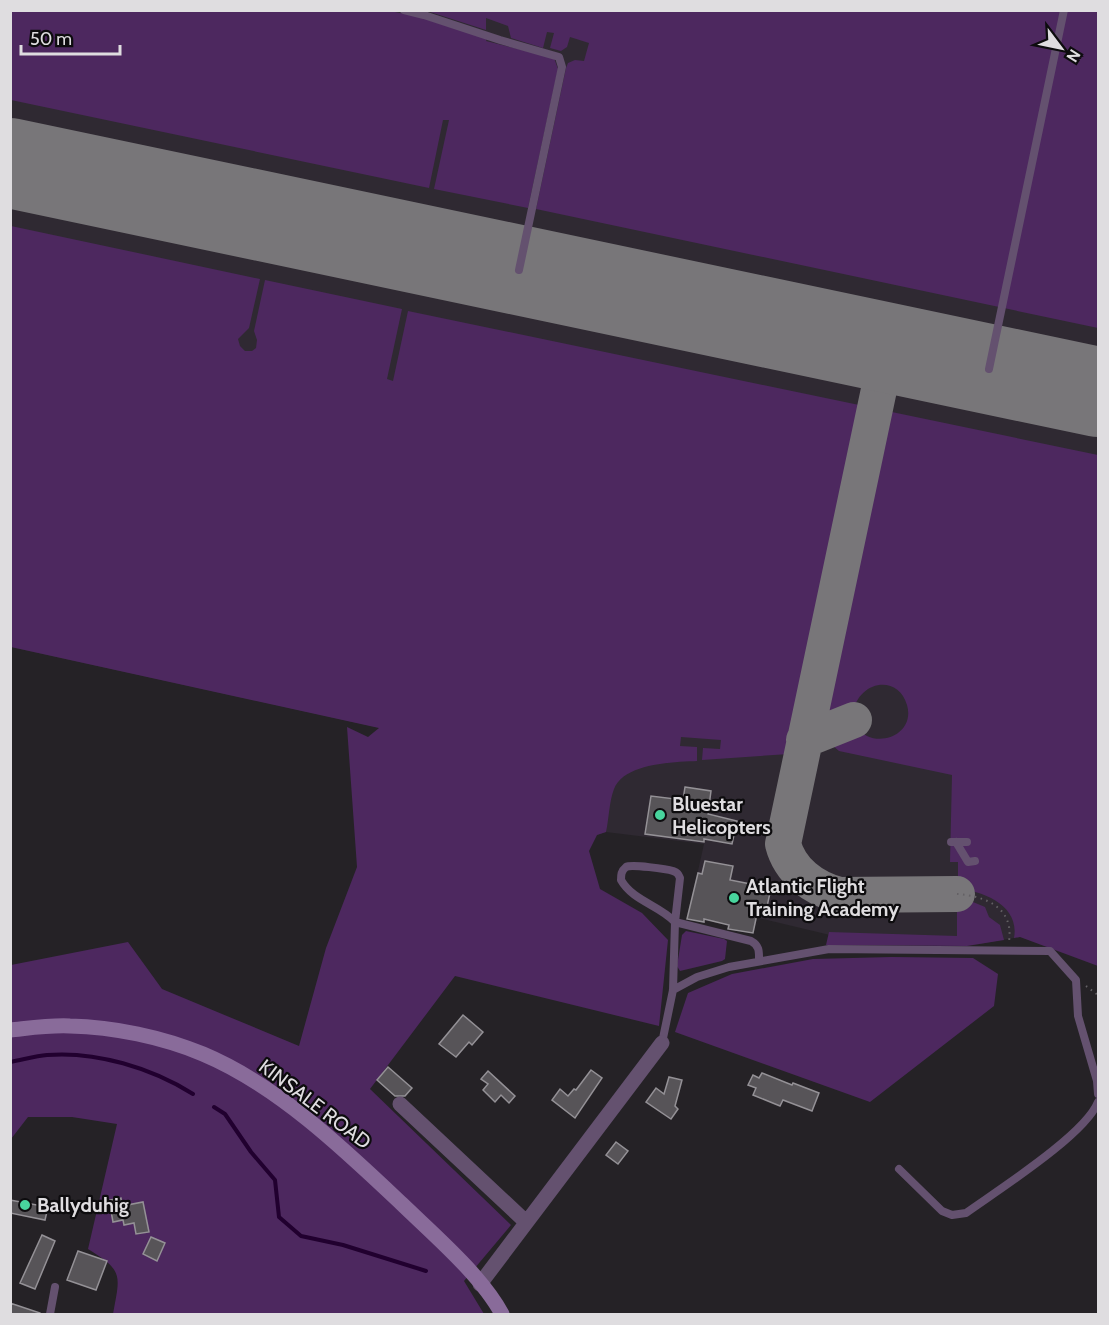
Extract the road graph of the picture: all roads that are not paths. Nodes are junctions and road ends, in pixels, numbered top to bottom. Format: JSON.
{"nodes":[{"id":1,"x":404,"y":10,"type":"edge"},
{"id":2,"x":1064,"y":10,"type":"edge"},
{"id":3,"x":519,"y":270,"type":"dead end"},
{"id":4,"x":989,"y":369,"type":"dead end"},
{"id":5,"x":967,"y":842,"type":"dead end"},
{"id":6,"x":975,"y":861,"type":"dead end"},
{"id":7,"x":675,"y":922,"type":"junction"},
{"id":8,"x":759,"y":961,"type":"junction"},
{"id":9,"x":673,"y":990,"type":"junction"},
{"id":10,"x":10,"y":1030,"type":"edge"},
{"id":11,"x":663,"y":1043,"type":"joint"},
{"id":12,"x":1098,"y":1094,"type":"edge"},
{"id":13,"x":1098,"y":1102,"type":"edge"},
{"id":14,"x":400,"y":1104,"type":"dead end"},
{"id":15,"x":898,"y":1169,"type":"dead end"},
{"id":16,"x":526,"y":1222,"type":"junction"},
{"id":17,"x":480,"y":1284,"type":"junction"},
{"id":18,"x":55,"y":1287,"type":"dead end"},
{"id":19,"x":50,"y":1314,"type":"edge"},
{"id":20,"x":502,"y":1314,"type":"edge"}],
"edges":[{"from":1,"to":3,"type":"lane"},
{"from":2,"to":4,"type":"lane"},
{"from":5,"to":6,"type":"lane"},
{"from":7,"to":7,"type":"lane"},
{"from":7,"to":8,"type":"lane"},
{"from":7,"to":9,"type":"lane"},
{"from":8,"to":9,"type":"lane"},
{"from":8,"to":12,"type":"lane"},
{"from":9,"to":11,"type":"lane"},
{"from":10,"to":17,"type":"main road","name":"KINSALE ROAD"},
{"from":11,"to":16,"type":"street"},
{"from":13,"to":15,"type":"lane"},
{"from":14,"to":16,"type":"street"},
{"from":16,"to":17,"type":"street"},
{"from":17,"to":20,"type":"main road","name":"KINSALE ROAD"},
{"from":18,"to":19,"type":"lane"}]}
